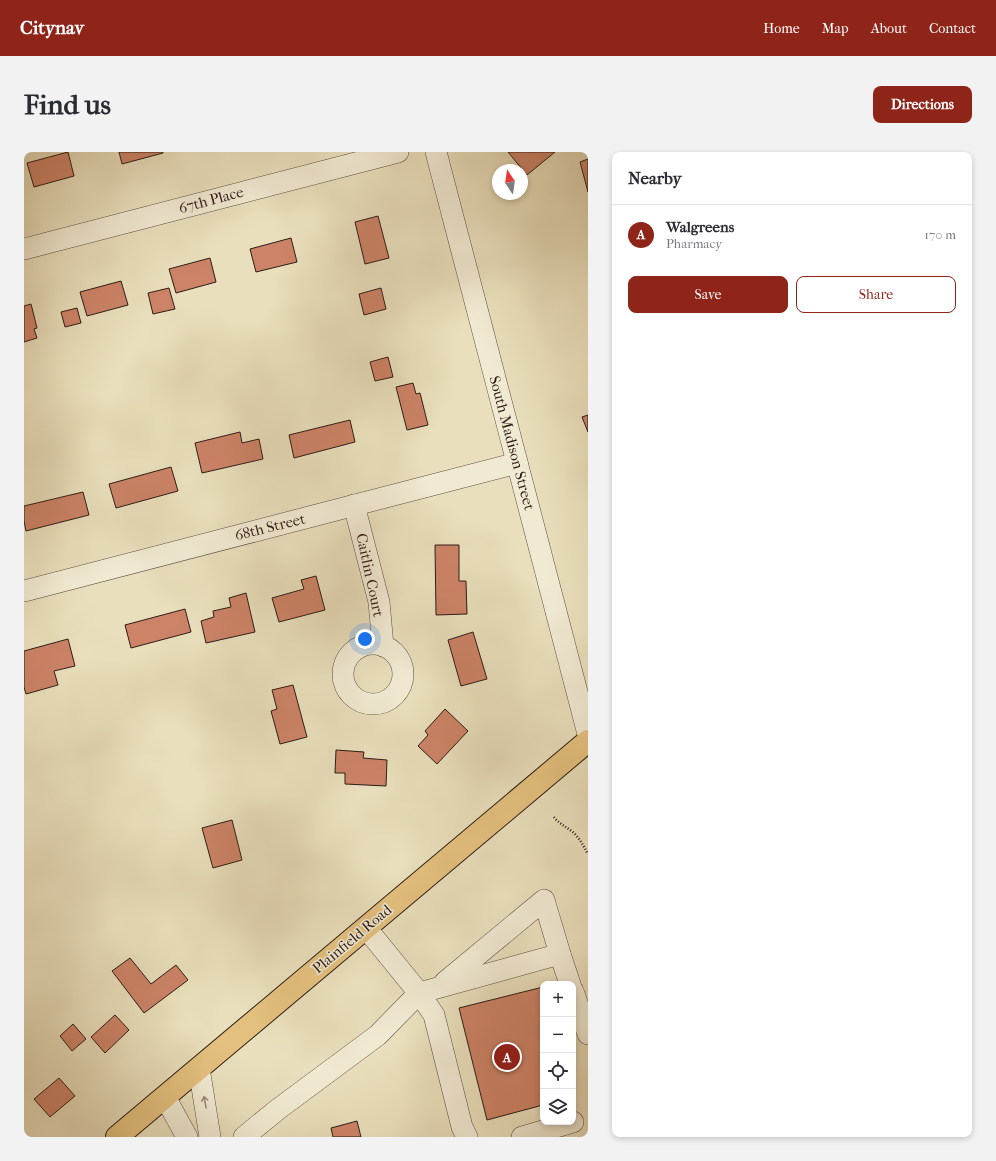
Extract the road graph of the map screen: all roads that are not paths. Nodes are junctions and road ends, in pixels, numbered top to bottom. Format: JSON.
{"nodes":[{"id":1,"x":398,"y":152,"type":"edge"},
{"id":2,"x":436,"y":152,"type":"edge"},
{"id":3,"x":24,"y":249,"type":"edge"},
{"id":4,"x":517,"y":463,"type":"junction"},
{"id":5,"x":354,"y":505,"type":"junction"},
{"id":6,"x":24,"y":591,"type":"edge"},
{"id":7,"x":382,"y":646,"type":"dead end"},
{"id":8,"x":588,"y":734,"type":"edge"},
{"id":9,"x":588,"y":742,"type":"edge"},
{"id":10,"x":366,"y":928,"type":"junction"},
{"id":11,"x":560,"y":954,"type":"junction"},
{"id":12,"x":569,"y":981,"type":"edge"},
{"id":13,"x":439,"y":987,"type":"junction"},
{"id":14,"x":419,"y":993,"type":"junction"},
{"id":15,"x":576,"y":1000,"type":"edge"},
{"id":16,"x":588,"y":1034,"type":"edge"},
{"id":17,"x":199,"y":1068,"type":"junction"},
{"id":18,"x":165,"y":1097,"type":"junction"},
{"id":19,"x":588,"y":1118,"type":"edge"},
{"id":20,"x":576,"y":1121,"type":"edge"},
{"id":21,"x":563,"y":1125,"type":"edge"},
{"id":22,"x":117,"y":1137,"type":"edge"},
{"id":23,"x":187,"y":1137,"type":"edge"},
{"id":24,"x":210,"y":1137,"type":"edge"},
{"id":25,"x":244,"y":1137,"type":"edge"},
{"id":26,"x":467,"y":1137,"type":"edge"},
{"id":27,"x":522,"y":1137,"type":"edge"}],
"edges":[{"from":1,"to":3,"type":"street","name":"67th Place"},
{"from":2,"to":4,"type":"street","name":"South Madison Street"},
{"from":4,"to":5,"type":"street","name":"68th Street"},
{"from":4,"to":8,"type":"street","name":"South Madison Street"},
{"from":5,"to":6,"type":"street","name":"68th Street"},
{"from":5,"to":7,"type":"street","name":"Caitlin Court"},
{"from":9,"to":10,"type":"main road","name":"Plainfield Road"},
{"from":10,"to":14,"type":"street"},
{"from":10,"to":17,"type":"main road","name":"Plainfield Road"},
{"from":11,"to":12,"type":"street"},
{"from":11,"to":13,"type":"street"},
{"from":11,"to":13,"type":"street"},
{"from":13,"to":14,"type":"street"},
{"from":14,"to":25,"type":"street"},
{"from":14,"to":26,"type":"street"},
{"from":15,"to":16,"type":"street"},
{"from":17,"to":18,"type":"main road","name":"Plainfield Road"},
{"from":24,"to":17,"type":"street","one_way":true},
{"from":18,"to":22,"type":"main road","name":"Plainfield Road"},
{"from":18,"to":23,"type":"street"},
{"from":19,"to":20,"type":"street"},
{"from":21,"to":27,"type":"street"}]}
